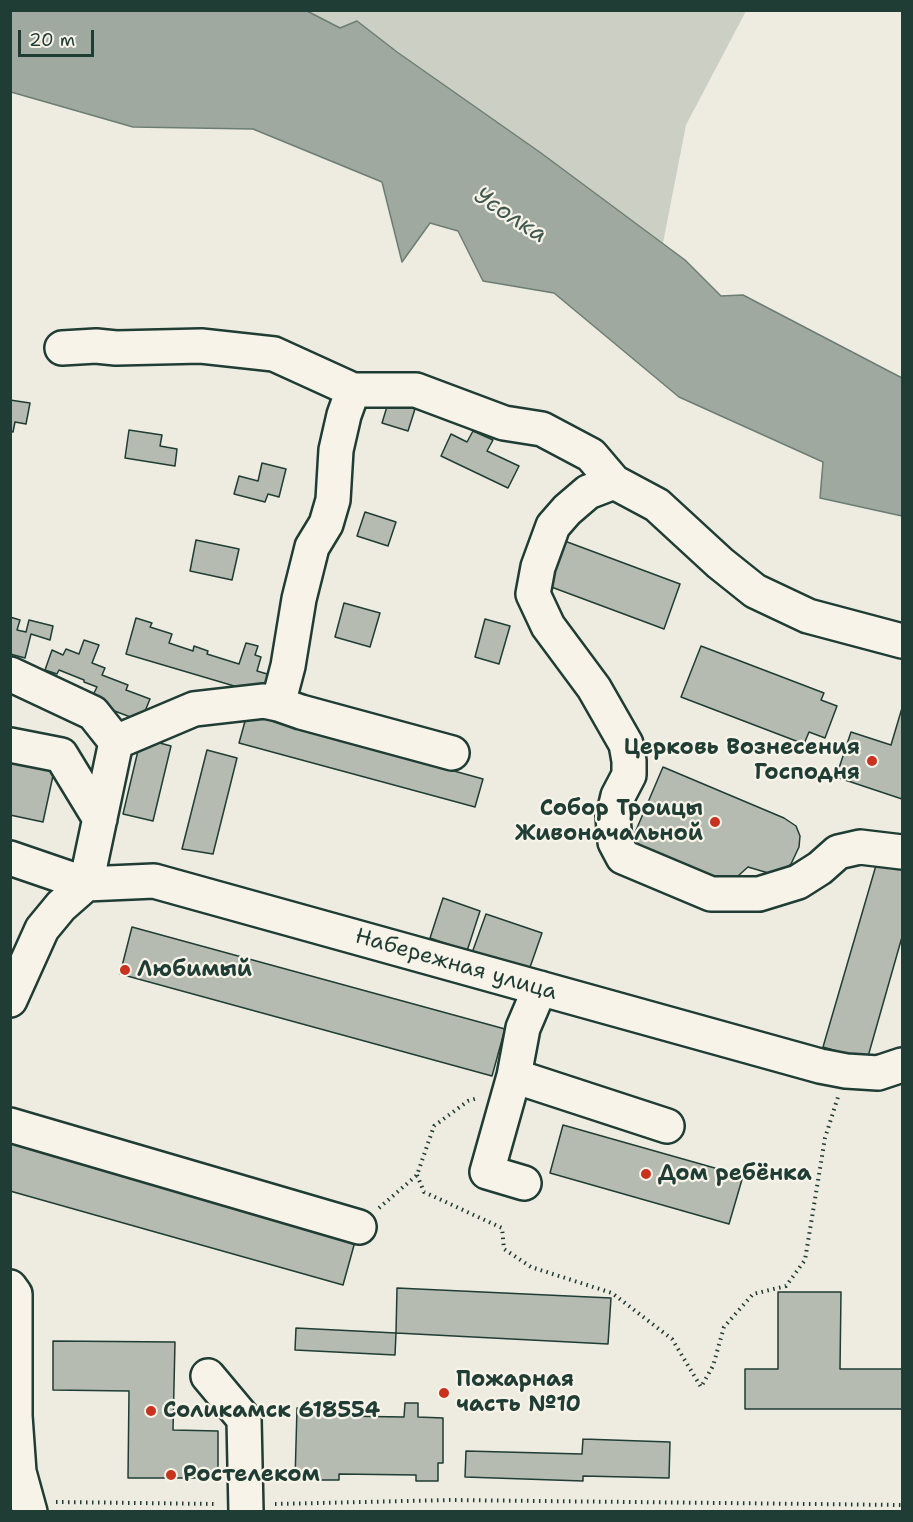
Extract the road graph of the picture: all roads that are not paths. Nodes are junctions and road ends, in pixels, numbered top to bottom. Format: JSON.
{"nodes":[{"id":1,"x":62,"y":348,"type":"dead end"},
{"id":2,"x":353,"y":390,"type":"junction"},
{"id":3,"x":614,"y":482,"type":"junction"},
{"id":4,"x":903,"y":641,"type":"edge"},
{"id":5,"x":10,"y":675,"type":"edge"},
{"id":6,"x":278,"y":704,"type":"junction"},
{"id":7,"x":116,"y":742,"type":"junction"},
{"id":8,"x":10,"y":745,"type":"edge"},
{"id":9,"x":452,"y":753,"type":"dead end"},
{"id":10,"x":100,"y":819,"type":"junction"},
{"id":11,"x":903,"y":852,"type":"edge"},
{"id":12,"x":10,"y":858,"type":"edge"},
{"id":13,"x":86,"y":884,"type":"junction"},
{"id":14,"x":540,"y":988,"type":"junction"},
{"id":15,"x":10,"y":1000,"type":"edge"},
{"id":16,"x":903,"y":1065,"type":"edge"},
{"id":17,"x":513,"y":1083,"type":"junction"},
{"id":18,"x":10,"y":1125,"type":"edge"},
{"id":19,"x":667,"y":1126,"type":"dead end"},
{"id":20,"x":524,"y":1183,"type":"dead end"},
{"id":21,"x":359,"y":1227,"type":"road end"},
{"id":22,"x":10,"y":1287,"type":"edge"},
{"id":23,"x":208,"y":1376,"type":"dead end"},
{"id":24,"x":13,"y":1416,"type":"edge"},
{"id":25,"x":29,"y":1507,"type":"edge"},
{"id":26,"x":246,"y":1508,"type":"edge"}],
"edges":[{"from":1,"to":2,"type":"street"},
{"from":2,"to":3,"type":"street"},
{"from":2,"to":6,"type":"street"},
{"from":3,"to":4,"type":"street"},
{"from":3,"to":11,"type":"street"},
{"from":5,"to":7,"type":"street"},
{"from":6,"to":7,"type":"street"},
{"from":6,"to":9,"type":"street"},
{"from":7,"to":10,"type":"street"},
{"from":8,"to":10,"type":"street"},
{"from":10,"to":13,"type":"street"},
{"from":12,"to":13,"type":"street","name":"Набережная улица"},
{"from":13,"to":14,"type":"street","name":"Набережная улица"},
{"from":13,"to":15,"type":"street"},
{"from":14,"to":16,"type":"street","name":"Набережная улица"},
{"from":14,"to":17,"type":"street"},
{"from":17,"to":19,"type":"street"},
{"from":17,"to":20,"type":"street"},
{"from":18,"to":21,"type":"street"},
{"from":22,"to":24,"type":"street"},
{"from":23,"to":26,"type":"street"},
{"from":24,"to":25,"type":"street"}]}
